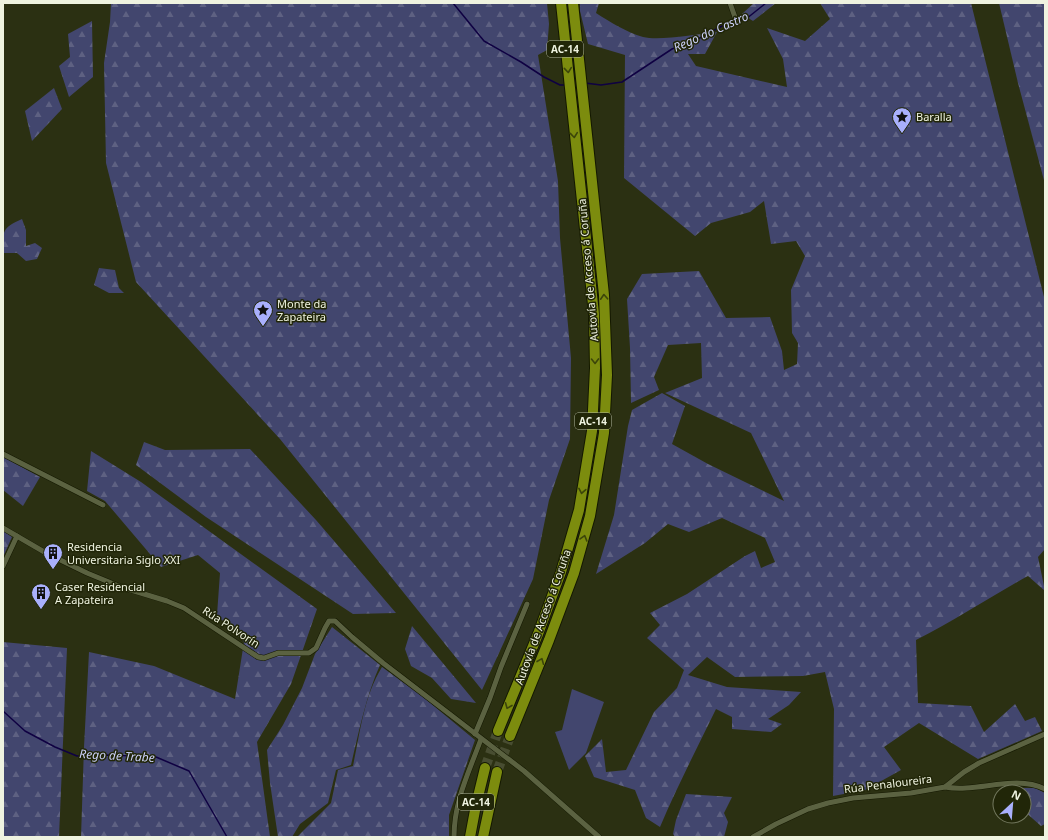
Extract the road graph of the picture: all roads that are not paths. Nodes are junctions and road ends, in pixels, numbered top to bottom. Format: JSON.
{"nodes":[{"id":1,"x":561,"y":3,"type":"edge"},
{"id":2,"x":573,"y":3,"type":"edge"},
{"id":3,"x":730,"y":3,"type":"edge"},
{"id":4,"x":736,"y":20,"type":"dead end"},
{"id":5,"x":3,"y":454,"type":"edge"},
{"id":6,"x":103,"y":505,"type":"dead end"},
{"id":7,"x":3,"y":528,"type":"edge"},
{"id":8,"x":18,"y":536,"type":"junction"},
{"id":9,"x":3,"y":566,"type":"edge"},
{"id":10,"x":527,"y":604,"type":"dead end"},
{"id":11,"x":498,"y":731,"type":"tunnel mouth"},
{"id":12,"x":1045,"y":734,"type":"edge"},
{"id":13,"x":478,"y":736,"type":"junction"},
{"id":14,"x":510,"y":736,"type":"tunnel mouth"},
{"id":15,"x":485,"y":768,"type":"tunnel mouth"},
{"id":16,"x":498,"y":772,"type":"tunnel mouth"},
{"id":17,"x":945,"y":787,"type":"junction"},
{"id":18,"x":1045,"y":789,"type":"edge"},
{"id":19,"x":454,"y":837,"type":"edge"},
{"id":20,"x":470,"y":837,"type":"edge"},
{"id":21,"x":483,"y":837,"type":"edge"},
{"id":22,"x":598,"y":837,"type":"edge"},
{"id":23,"x":753,"y":837,"type":"edge"}],
"edges":[{"from":1,"to":11,"type":"highway","name":"Autovía de Acceso á Coruña","number":"AC-14","one_way":true},
{"from":14,"to":2,"type":"highway","name":"Autovía de Acceso á Coruña","number":"AC-14","one_way":true},
{"from":3,"to":4,"type":"street"},
{"from":5,"to":6,"type":"street"},
{"from":7,"to":8,"type":"street","name":"Rúa Polvorín"},
{"from":8,"to":9,"type":"street"},
{"from":8,"to":13,"type":"street","name":"Rúa Polvorín"},
{"from":10,"to":13,"type":"street"},
{"from":12,"to":17,"type":"street","name":"Rúa Penaloureira"},
{"from":13,"to":19,"type":"street"},
{"from":13,"to":22,"type":"street"},
{"from":15,"to":20,"type":"highway","number":"AC-14"},
{"from":16,"to":21,"type":"highway","number":"AC-14"},
{"from":17,"to":18,"type":"street"},
{"from":17,"to":23,"type":"street","name":"Rúa Penaloureira"}]}
